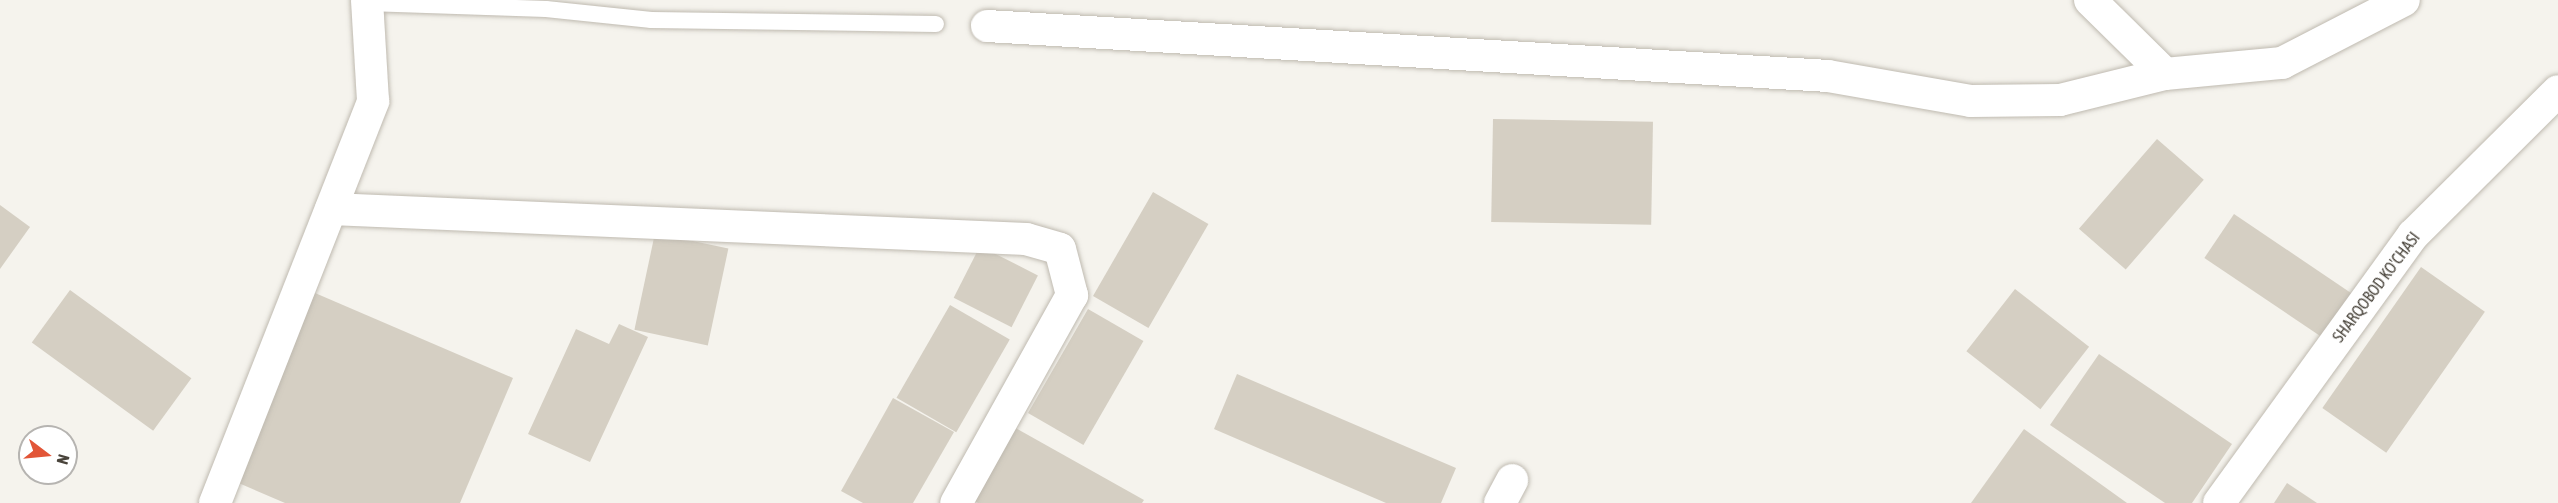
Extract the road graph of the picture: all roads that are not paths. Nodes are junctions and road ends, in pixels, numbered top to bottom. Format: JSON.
{"nodes":[{"id":1,"x":2090,"y":0,"type":"edge"},
{"id":2,"x":2404,"y":0,"type":"edge"},
{"id":3,"x":367,"y":1,"type":"edge"},
{"id":4,"x":936,"y":24,"type":"dead end"},
{"id":5,"x":987,"y":26,"type":"dead end"},
{"id":6,"x":2165,"y":74,"type":"junction"},
{"id":7,"x":2558,"y":91,"type":"edge"},
{"id":8,"x":332,"y":208,"type":"junction"},
{"id":9,"x":215,"y":503,"type":"edge"},
{"id":10,"x":956,"y":503,"type":"edge"},
{"id":11,"x":2219,"y":503,"type":"edge"}],
"edges":[{"from":1,"to":6,"type":"street"},
{"from":2,"to":6,"type":"street"},
{"from":3,"to":4,"type":"lane"},
{"from":3,"to":8,"type":"street"},
{"from":5,"to":6,"type":"street"},
{"from":7,"to":11,"type":"street","name":"SHARQOBOD KO'CHASI"},
{"from":8,"to":9,"type":"street"},
{"from":8,"to":10,"type":"street"}]}
